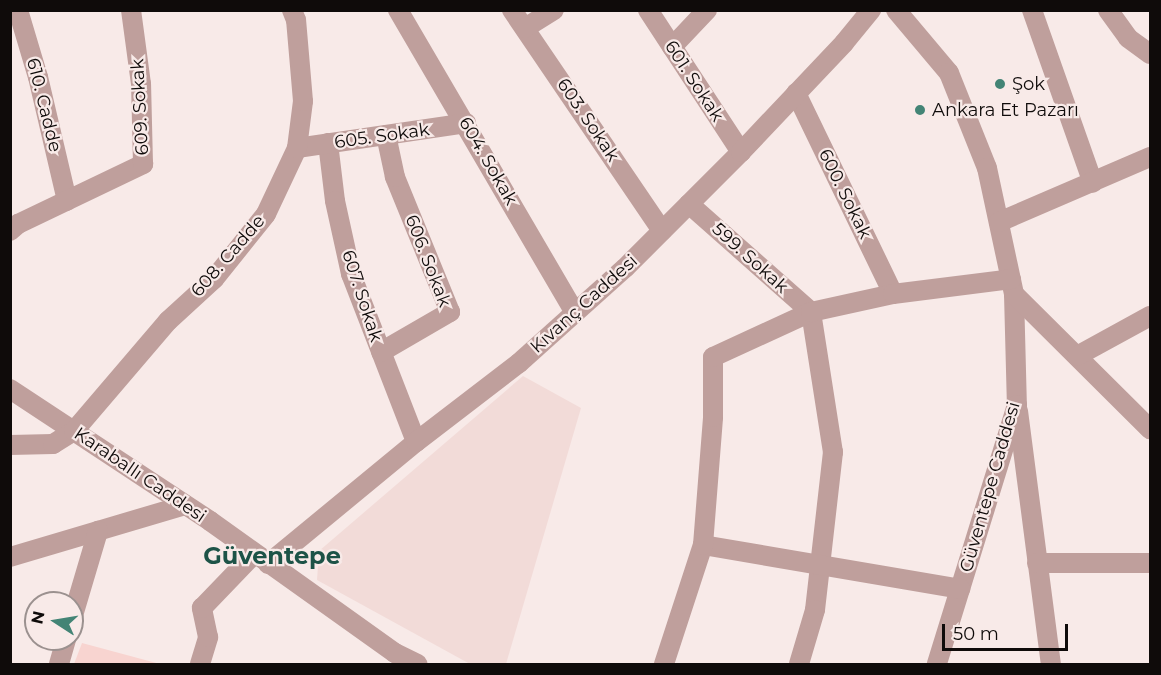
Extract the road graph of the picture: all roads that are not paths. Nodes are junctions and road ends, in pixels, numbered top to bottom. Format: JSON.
{"nodes":[{"id":1,"x":18,"y":10,"type":"edge"},
{"id":2,"x":131,"y":10,"type":"edge"},
{"id":3,"x":292,"y":10,"type":"edge"},
{"id":4,"x":398,"y":10,"type":"edge"},
{"id":5,"x":512,"y":10,"type":"edge"},
{"id":6,"x":554,"y":10,"type":"edge"},
{"id":7,"x":648,"y":10,"type":"edge"},
{"id":8,"x":707,"y":10,"type":"edge"},
{"id":9,"x":871,"y":10,"type":"edge"},
{"id":10,"x":896,"y":10,"type":"edge"},
{"id":11,"x":1032,"y":10,"type":"edge"},
{"id":12,"x":1108,"y":10,"type":"edge"},
{"id":13,"x":525,"y":28,"type":"junction"},
{"id":14,"x":672,"y":47,"type":"junction"},
{"id":15,"x":1150,"y":54,"type":"edge"},
{"id":16,"x":796,"y":93,"type":"junction"},
{"id":17,"x":466,"y":123,"type":"junction"},
{"id":18,"x":386,"y":135,"type":"junction"},
{"id":19,"x":328,"y":143,"type":"junction"},
{"id":20,"x":297,"y":148,"type":"junction"},
{"id":21,"x":741,"y":152,"type":"junction"},
{"id":22,"x":1150,"y":157,"type":"edge"},
{"id":23,"x":1093,"y":183,"type":"junction"},
{"id":24,"x":67,"y":201,"type":"junction"},
{"id":25,"x":689,"y":204,"type":"junction"},
{"id":26,"x":999,"y":222,"type":"junction"},
{"id":27,"x":10,"y":231,"type":"edge"},
{"id":28,"x":662,"y":231,"type":"junction"},
{"id":29,"x":1013,"y":286,"type":"junction"},
{"id":30,"x":893,"y":294,"type":"junction"},
{"id":31,"x":811,"y":312,"type":"junction"},
{"id":32,"x":575,"y":313,"type":"junction"},
{"id":33,"x":1150,"y":316,"type":"edge"},
{"id":34,"x":381,"y":352,"type":"junction"},
{"id":35,"x":1077,"y":356,"type":"junction"},
{"id":36,"x":10,"y":388,"type":"edge"},
{"id":37,"x":1017,"y":405,"type":"junction"},
{"id":38,"x":1150,"y":429,"type":"edge"},
{"id":39,"x":74,"y":431,"type":"junction"},
{"id":40,"x":416,"y":442,"type":"junction"},
{"id":41,"x":10,"y":445,"type":"edge"},
{"id":42,"x":185,"y":505,"type":"junction"},
{"id":43,"x":98,"y":531,"type":"junction"},
{"id":44,"x":703,"y":545,"type":"junction"},
{"id":45,"x":10,"y":556,"type":"edge"},
{"id":46,"x":261,"y":559,"type":"junction"},
{"id":47,"x":1037,"y":563,"type":"junction"},
{"id":48,"x":1150,"y":563,"type":"edge"},
{"id":49,"x":820,"y":565,"type":"junction"},
{"id":50,"x":960,"y":589,"type":"junction"},
{"id":51,"x":80,"y":591,"type":"edge"},
{"id":52,"x":391,"y":659,"type":"edge"},
{"id":53,"x":201,"y":664,"type":"edge"},
{"id":54,"x":418,"y":664,"type":"edge"},
{"id":55,"x":664,"y":664,"type":"edge"},
{"id":56,"x":799,"y":664,"type":"edge"},
{"id":57,"x":937,"y":664,"type":"edge"},
{"id":58,"x":1051,"y":664,"type":"edge"}],
"edges":[{"from":1,"to":24,"type":"street","name":"610. Cadde"},
{"from":2,"to":24,"type":"street","name":"609. Sokak"},
{"from":3,"to":20,"type":"street","name":"608. Cadde"},
{"from":4,"to":17,"type":"street","name":"604. Sokak"},
{"from":5,"to":13,"type":"street","name":"603. Sokak"},
{"from":6,"to":13,"type":"street"},
{"from":7,"to":14,"type":"street","name":"601. Sokak"},
{"from":8,"to":14,"type":"street"},
{"from":9,"to":16,"type":"street","name":"Kıvanç Caddesi"},
{"from":10,"to":26,"type":"street","name":"Güventepe Caddesi"},
{"from":11,"to":23,"type":"street"},
{"from":12,"to":15,"type":"street"},
{"from":13,"to":28,"type":"street","name":"603. Sokak"},
{"from":14,"to":21,"type":"street","name":"601. Sokak"},
{"from":16,"to":21,"type":"street","name":"Kıvanç Caddesi"},
{"from":16,"to":30,"type":"street","name":"600. Sokak"},
{"from":17,"to":18,"type":"street","name":"605. Sokak"},
{"from":17,"to":32,"type":"street","name":"604. Sokak"},
{"from":18,"to":19,"type":"street","name":"605. Sokak"},
{"from":18,"to":34,"type":"street","name":"606. Sokak"},
{"from":19,"to":20,"type":"street","name":"605. Sokak"},
{"from":19,"to":34,"type":"street","name":"607. Sokak"},
{"from":20,"to":39,"type":"street","name":"608. Cadde"},
{"from":21,"to":25,"type":"street","name":"Kıvanç Caddesi"},
{"from":22,"to":23,"type":"street"},
{"from":23,"to":26,"type":"street"},
{"from":24,"to":27,"type":"street","name":"609. Sokak"},
{"from":25,"to":28,"type":"street","name":"Kıvanç Caddesi"},
{"from":25,"to":31,"type":"street","name":"599. Sokak"},
{"from":26,"to":29,"type":"street","name":"Güventepe Caddesi"},
{"from":28,"to":32,"type":"street","name":"Kıvanç Caddesi"},
{"from":29,"to":30,"type":"street"},
{"from":29,"to":35,"type":"street"},
{"from":29,"to":37,"type":"street","name":"Güventepe Caddesi"},
{"from":30,"to":31,"type":"street"},
{"from":31,"to":44,"type":"street"},
{"from":31,"to":49,"type":"street"},
{"from":32,"to":40,"type":"street","name":"Kıvanç Caddesi"},
{"from":33,"to":35,"type":"street"},
{"from":34,"to":40,"type":"street","name":"607. Sokak"},
{"from":35,"to":38,"type":"street"},
{"from":36,"to":39,"type":"street","name":"Karaballı Caddesi"},
{"from":37,"to":47,"type":"street"},
{"from":37,"to":50,"type":"street","name":"Güventepe Caddesi"},
{"from":39,"to":41,"type":"street"},
{"from":39,"to":42,"type":"street","name":"Karaballı Caddesi"},
{"from":40,"to":46,"type":"street","name":"Kıvanç Caddesi"},
{"from":42,"to":43,"type":"street"},
{"from":42,"to":46,"type":"street","name":"Karaballı Caddesi"},
{"from":43,"to":45,"type":"street"},
{"from":43,"to":51,"type":"street"},
{"from":44,"to":49,"type":"street"},
{"from":44,"to":55,"type":"street"},
{"from":46,"to":52,"type":"street","name":"Karaballı Caddesi"},
{"from":46,"to":53,"type":"street","name":"Kıvanç Caddesi"},
{"from":47,"to":48,"type":"street"},
{"from":47,"to":58,"type":"street"},
{"from":49,"to":50,"type":"street"},
{"from":49,"to":56,"type":"street"},
{"from":50,"to":57,"type":"street","name":"Güventepe Caddesi"},
{"from":52,"to":54,"type":"street","name":"Karaballı Caddesi"}]}
